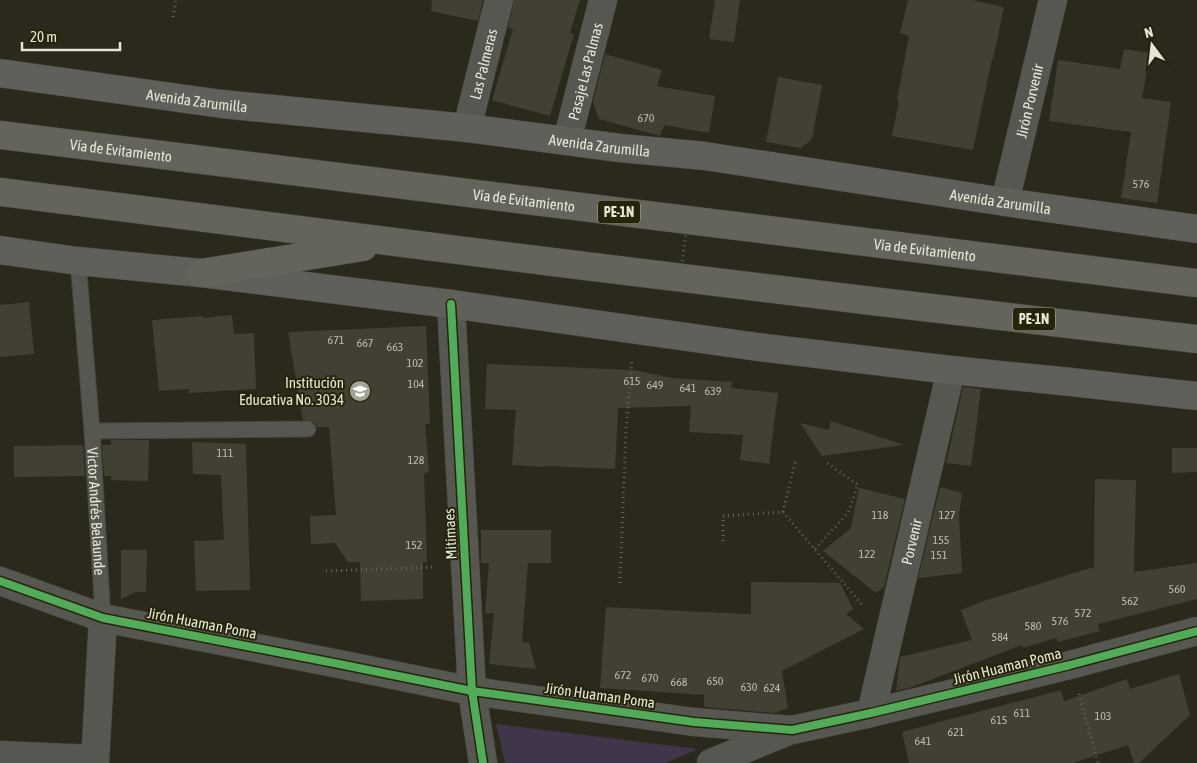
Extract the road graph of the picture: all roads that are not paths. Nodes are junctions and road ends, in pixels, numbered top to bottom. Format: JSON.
{"nodes":[{"id":1,"x":499,"y":0,"type":"edge"},
{"id":2,"x":603,"y":0,"type":"edge"},
{"id":3,"x":1053,"y":0,"type":"edge"},
{"id":4,"x":0,"y":73,"type":"edge"},
{"id":5,"x":0,"y":126,"type":"edge"},
{"id":6,"x":467,"y":128,"type":"junction"},
{"id":7,"x":0,"y":135,"type":"edge"},
{"id":8,"x":40,"y":140,"type":"junction"},
{"id":9,"x":567,"y":141,"type":"junction"},
{"id":10,"x":0,"y":192,"type":"edge"},
{"id":11,"x":1005,"y":202,"type":"junction"},
{"id":12,"x":1197,"y":229,"type":"edge"},
{"id":13,"x":395,"y":242,"type":"junction"},
{"id":14,"x":0,"y":250,"type":"edge"},
{"id":15,"x":78,"y":261,"type":"junction"},
{"id":16,"x":201,"y":273,"type":"junction"},
{"id":17,"x":1197,"y":283,"type":"edge"},
{"id":18,"x":451,"y":304,"type":"junction"},
{"id":19,"x":1197,"y":339,"type":"edge"},
{"id":20,"x":951,"y":370,"type":"junction"},
{"id":21,"x":1197,"y":396,"type":"edge"},
{"id":22,"x":308,"y":429,"type":"dead end"},
{"id":23,"x":92,"y":431,"type":"junction"},
{"id":24,"x":0,"y":581,"type":"edge"},
{"id":25,"x":103,"y":618,"type":"junction"},
{"id":26,"x":1197,"y":631,"type":"edge"},
{"id":27,"x":472,"y":691,"type":"junction"},
{"id":28,"x":871,"y":713,"type":"junction"},
{"id":29,"x":792,"y":730,"type":"junction"},
{"id":30,"x":0,"y":755,"type":"edge"},
{"id":31,"x":94,"y":761,"type":"edge"},
{"id":32,"x":483,"y":763,"type":"edge"},
{"id":33,"x":711,"y":763,"type":"edge"}],
"edges":[{"from":1,"to":6,"type":"street","name":"Las Palmeras"},
{"from":2,"to":9,"type":"street","name":"Pasaje Las Palmas"},
{"from":3,"to":11,"type":"street","name":"Jirón Porvenir"},
{"from":4,"to":6,"type":"main road","name":"Avenida Zarumilla"},
{"from":5,"to":8,"type":"highway"},
{"from":6,"to":9,"type":"main road","name":"Avenida Zarumilla"},
{"from":7,"to":8,"type":"highway","name":"Vía de Evitamiento","number":"PE-1N"},
{"from":8,"to":17,"type":"highway","name":"Vía de Evitamiento","number":"PE-1N"},
{"from":9,"to":11,"type":"main road","name":"Avenida Zarumilla"},
{"from":10,"to":13,"type":"highway","number":"PE-1N"},
{"from":11,"to":12,"type":"main road","name":"Avenida Zarumilla"},
{"from":13,"to":16,"type":"highway"},
{"from":13,"to":19,"type":"highway","number":"PE-1N"},
{"from":14,"to":15,"type":"main road"},
{"from":15,"to":16,"type":"main road"},
{"from":15,"to":23,"type":"lane","name":"Victor Andrés Belaunde"},
{"from":16,"to":18,"type":"main road"},
{"from":18,"to":20,"type":"main road"},
{"from":18,"to":27,"type":"street","name":"Mitimaes"},
{"from":20,"to":21,"type":"main road"},
{"from":20,"to":28,"type":"street","name":"Porvenir"},
{"from":22,"to":23,"type":"lane"},
{"from":23,"to":25,"type":"lane","name":"Victor Andrés Belaunde"},
{"from":24,"to":25,"type":"street","name":"Jirón Huaman Poma"},
{"from":25,"to":27,"type":"street","name":"Jirón Huaman Poma"},
{"from":25,"to":31,"type":"street","name":"Victor Andrés Belaunde"},
{"from":26,"to":28,"type":"street","name":"Jirón Huaman Poma"},
{"from":27,"to":29,"type":"street","name":"Jirón Huaman Poma"},
{"from":27,"to":32,"type":"street","name":"Mitimaes"},
{"from":28,"to":29,"type":"street","name":"Jirón Huaman Poma"},
{"from":29,"to":33,"type":"street"},
{"from":30,"to":31,"type":"street"}]}
